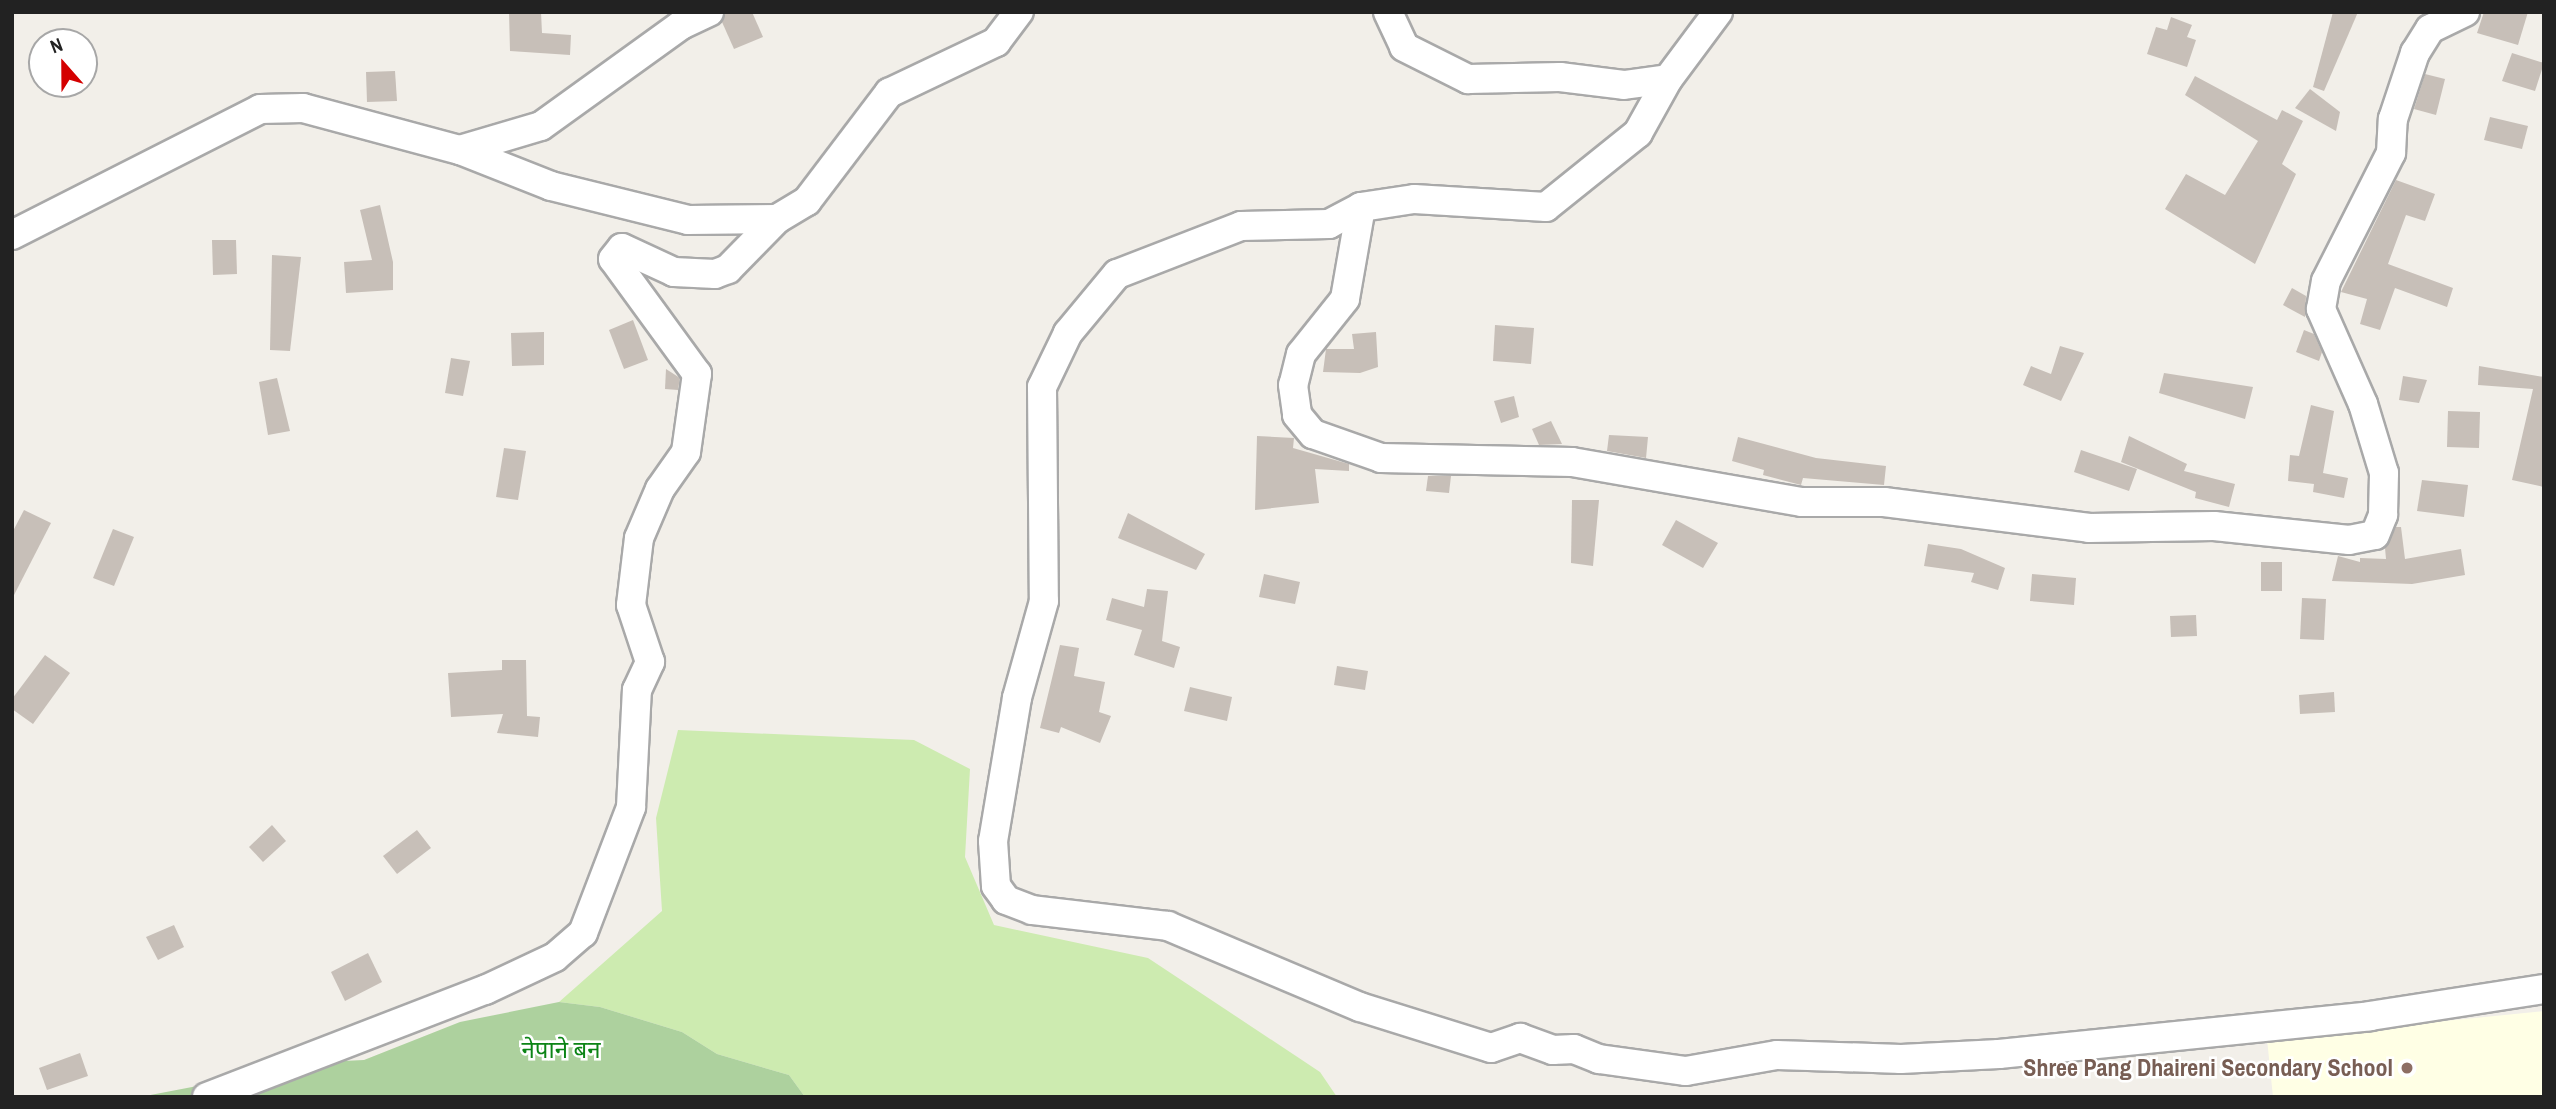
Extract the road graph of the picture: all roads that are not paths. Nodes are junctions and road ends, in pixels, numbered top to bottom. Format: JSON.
{"nodes":[{"id":1,"x":709,"y":12,"type":"edge"},
{"id":2,"x":1018,"y":12,"type":"edge"},
{"id":3,"x":1388,"y":12,"type":"edge"},
{"id":4,"x":1718,"y":12,"type":"edge"},
{"id":5,"x":2465,"y":12,"type":"edge"},
{"id":6,"x":1668,"y":79,"type":"junction"},
{"id":7,"x":460,"y":150,"type":"junction"},
{"id":8,"x":1361,"y":207,"type":"junction"},
{"id":9,"x":777,"y":219,"type":"junction"},
{"id":10,"x":12,"y":236,"type":"edge"},
{"id":11,"x":2544,"y":989,"type":"edge"},
{"id":12,"x":207,"y":1097,"type":"edge"}],
"edges":[{"from":1,"to":7,"type":"street"},
{"from":2,"to":9,"type":"street"},
{"from":3,"to":6,"type":"street"},
{"from":4,"to":6,"type":"street"},
{"from":5,"to":8,"type":"street"},
{"from":6,"to":8,"type":"street"},
{"from":7,"to":9,"type":"street"},
{"from":7,"to":10,"type":"street"},
{"from":8,"to":11,"type":"street"},
{"from":9,"to":12,"type":"street"}]}
